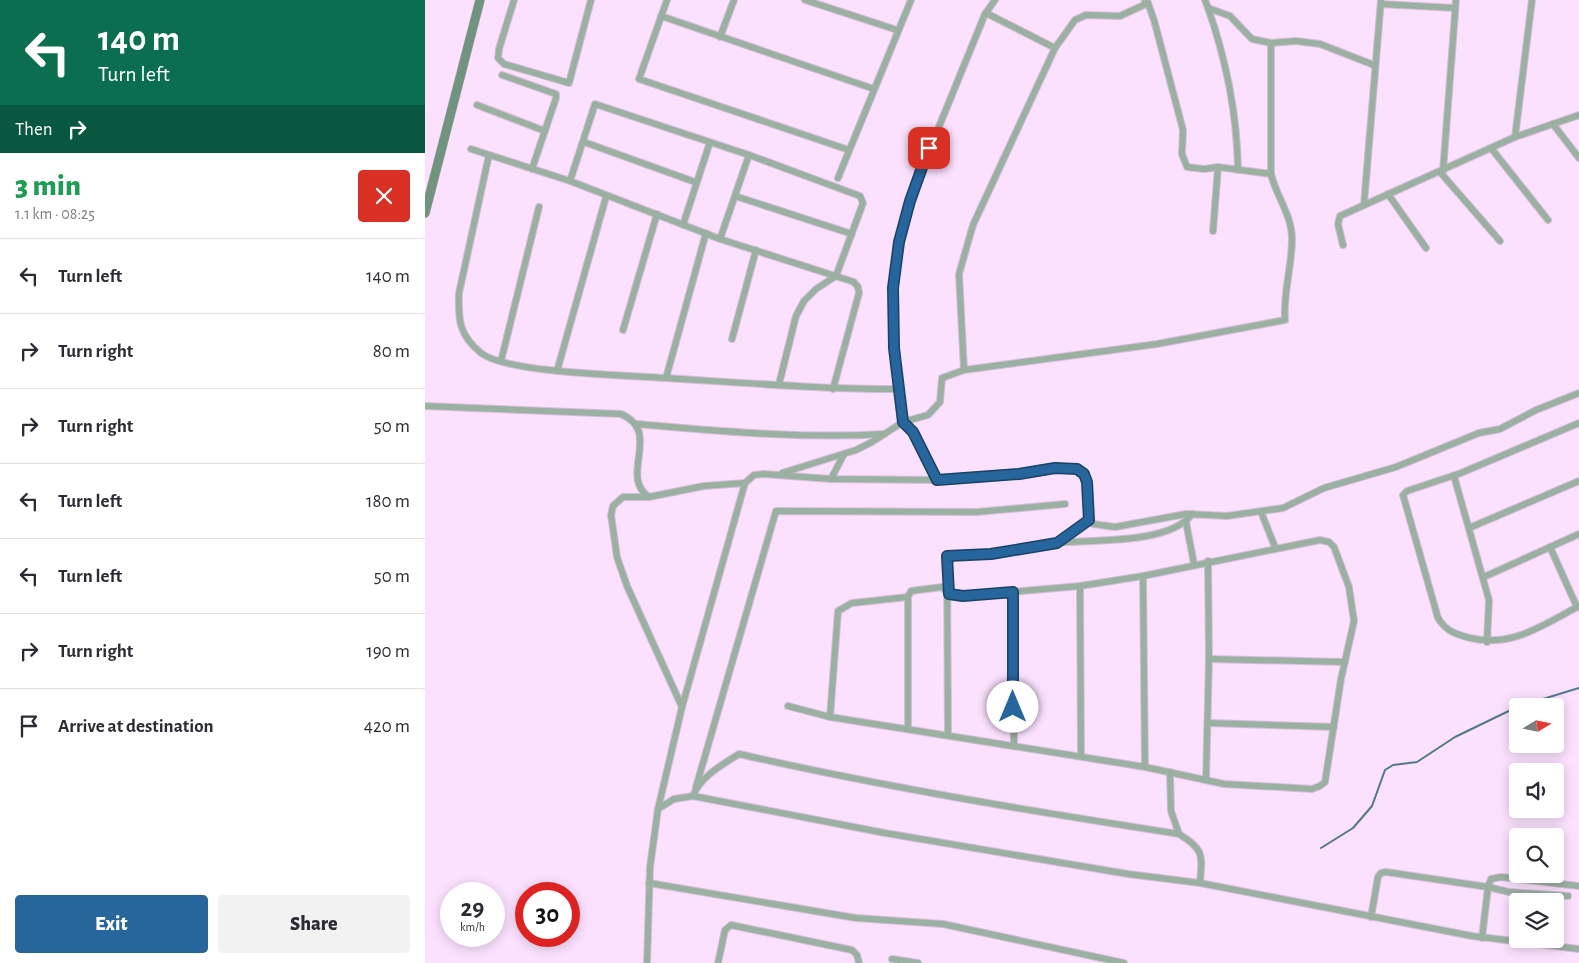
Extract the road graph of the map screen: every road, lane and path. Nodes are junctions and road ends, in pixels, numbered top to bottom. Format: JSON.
{"nodes":[{"id":1,"x":480,"y":0,"type":"edge"},
{"id":2,"x":513,"y":0,"type":"edge"},
{"id":3,"x":591,"y":0,"type":"edge"},
{"id":4,"x":667,"y":0,"type":"edge"},
{"id":5,"x":734,"y":0,"type":"edge"},
{"id":6,"x":805,"y":0,"type":"edge"},
{"id":7,"x":911,"y":0,"type":"edge"},
{"id":8,"x":995,"y":0,"type":"edge"},
{"id":9,"x":1205,"y":0,"type":"edge"},
{"id":10,"x":1456,"y":0,"type":"edge"},
{"id":11,"x":1532,"y":0,"type":"edge"},
{"id":12,"x":1147,"y":1,"type":"edge"},
{"id":13,"x":1381,"y":2,"type":"edge"},
{"id":14,"x":1208,"y":8,"type":"junction"},
{"id":15,"x":1455,"y":8,"type":"junction"},
{"id":16,"x":986,"y":13,"type":"junction"},
{"id":17,"x":661,"y":16,"type":"junction"},
{"id":18,"x":897,"y":30,"type":"junction"},
{"id":19,"x":720,"y":37,"type":"junction"},
{"id":20,"x":1271,"y":43,"type":"junction"},
{"id":21,"x":1055,"y":48,"type":"junction"},
{"id":22,"x":1374,"y":65,"type":"junction"},
{"id":23,"x":502,"y":75,"type":"dead end"},
{"id":24,"x":874,"y":88,"type":"junction"},
{"id":25,"x":477,"y":105,"type":"dead end"},
{"id":26,"x":1579,"y":114,"type":"edge"},
{"id":27,"x":1553,"y":124,"type":"junction"},
{"id":28,"x":545,"y":131,"type":"junction"},
{"id":29,"x":1515,"y":137,"type":"junction"},
{"id":30,"x":584,"y":142,"type":"junction"},
{"id":31,"x":710,"y":142,"type":"junction"},
{"id":32,"x":1491,"y":148,"type":"junction"},
{"id":33,"x":471,"y":149,"type":"dead end"},
{"id":34,"x":849,"y":150,"type":"junction"},
{"id":35,"x":489,"y":155,"type":"junction"},
{"id":36,"x":749,"y":155,"type":"junction"},
{"id":37,"x":1579,"y":158,"type":"edge"},
{"id":38,"x":1218,"y":167,"type":"junction"},
{"id":39,"x":532,"y":169,"type":"junction"},
{"id":40,"x":1237,"y":170,"type":"junction"},
{"id":41,"x":1441,"y":172,"type":"junction"},
{"id":42,"x":1271,"y":174,"type":"junction"},
{"id":43,"x":838,"y":178,"type":"dead end"},
{"id":44,"x":571,"y":181,"type":"junction"},
{"id":45,"x":695,"y":182,"type":"junction"},
{"id":46,"x":1388,"y":194,"type":"junction"},
{"id":47,"x":735,"y":196,"type":"junction"},
{"id":48,"x":606,"y":197,"type":"junction"},
{"id":49,"x":1364,"y":204,"type":"junction"},
{"id":50,"x":539,"y":207,"type":"dead end"},
{"id":51,"x":425,"y":213,"type":"edge"},
{"id":52,"x":657,"y":214,"type":"junction"},
{"id":53,"x":1548,"y":220,"type":"dead end"},
{"id":54,"x":683,"y":224,"type":"junction"},
{"id":55,"x":1213,"y":231,"type":"dead end"},
{"id":56,"x":706,"y":233,"type":"junction"},
{"id":57,"x":852,"y":234,"type":"junction"},
{"id":58,"x":720,"y":239,"type":"junction"},
{"id":59,"x":1499,"y":241,"type":"dead end"},
{"id":60,"x":1343,"y":245,"type":"dead end"},
{"id":61,"x":1426,"y":248,"type":"dead end"},
{"id":62,"x":756,"y":250,"type":"junction"},
{"id":63,"x":836,"y":276,"type":"junction"},
{"id":64,"x":623,"y":330,"type":"dead end"},
{"id":65,"x":732,"y":339,"type":"dead end"},
{"id":66,"x":501,"y":361,"type":"junction"},
{"id":67,"x":963,"y":370,"type":"junction"},
{"id":68,"x":557,"y":371,"type":"junction"},
{"id":69,"x":666,"y":378,"type":"junction"},
{"id":70,"x":779,"y":384,"type":"junction"},
{"id":71,"x":833,"y":389,"type":"junction"},
{"id":72,"x":899,"y":389,"type":"junction"},
{"id":73,"x":1579,"y":393,"type":"edge"},
{"id":74,"x":425,"y":406,"type":"edge"},
{"id":75,"x":903,"y":422,"type":"junction"},
{"id":76,"x":1579,"y":423,"type":"edge"},
{"id":77,"x":637,"y":424,"type":"junction"},
{"id":78,"x":885,"y":434,"type":"junction"},
{"id":79,"x":844,"y":454,"type":"junction"},
{"id":80,"x":778,"y":474,"type":"junction"},
{"id":81,"x":1454,"y":476,"type":"junction"},
{"id":82,"x":831,"y":479,"type":"junction"},
{"id":83,"x":937,"y":480,"type":"junction"},
{"id":84,"x":1579,"y":481,"type":"edge"},
{"id":85,"x":745,"y":484,"type":"junction"},
{"id":86,"x":649,"y":497,"type":"junction"},
{"id":87,"x":1065,"y":504,"type":"dead end"},
{"id":88,"x":1261,"y":512,"type":"junction"},
{"id":89,"x":1192,"y":514,"type":"junction"},
{"id":90,"x":1089,"y":520,"type":"junction"},
{"id":91,"x":1186,"y":522,"type":"junction"},
{"id":92,"x":1469,"y":528,"type":"junction"},
{"id":93,"x":1579,"y":534,"type":"edge"},
{"id":94,"x":1057,"y":543,"type":"junction"},
{"id":95,"x":1275,"y":547,"type":"junction"},
{"id":96,"x":1550,"y":547,"type":"junction"},
{"id":97,"x":1208,"y":561,"type":"junction"},
{"id":98,"x":1194,"y":564,"type":"junction"},
{"id":99,"x":1143,"y":576,"type":"junction"},
{"id":100,"x":1484,"y":577,"type":"junction"},
{"id":101,"x":1080,"y":586,"type":"junction"},
{"id":102,"x":1013,"y":592,"type":"junction"},
{"id":103,"x":949,"y":594,"type":"junction"},
{"id":104,"x":907,"y":597,"type":"junction"},
{"id":105,"x":1578,"y":607,"type":"edge"},
{"id":106,"x":1487,"y":642,"type":"junction"},
{"id":107,"x":1209,"y":659,"type":"junction"},
{"id":108,"x":1345,"y":662,"type":"junction"},
{"id":109,"x":788,"y":706,"type":"dead end"},
{"id":110,"x":682,"y":707,"type":"junction"},
{"id":111,"x":830,"y":717,"type":"junction"},
{"id":112,"x":1207,"y":723,"type":"junction"},
{"id":113,"x":1334,"y":727,"type":"junction"},
{"id":114,"x":908,"y":728,"type":"junction"},
{"id":115,"x":948,"y":735,"type":"junction"},
{"id":116,"x":1014,"y":746,"type":"junction"},
{"id":117,"x":1081,"y":756,"type":"junction"},
{"id":118,"x":1145,"y":767,"type":"junction"},
{"id":119,"x":1170,"y":772,"type":"junction"},
{"id":120,"x":1206,"y":780,"type":"junction"},
{"id":121,"x":695,"y":792,"type":"junction"},
{"id":122,"x":658,"y":809,"type":"junction"},
{"id":123,"x":1179,"y":834,"type":"junction"},
{"id":124,"x":649,"y":884,"type":"junction"},
{"id":125,"x":1200,"y":884,"type":"junction"},
{"id":126,"x":1579,"y":886,"type":"edge"},
{"id":127,"x":1488,"y":887,"type":"junction"},
{"id":128,"x":1568,"y":896,"type":"dead end"},
{"id":129,"x":1371,"y":917,"type":"junction"},
{"id":130,"x":1482,"y":938,"type":"junction"},
{"id":131,"x":1579,"y":949,"type":"edge"},
{"id":132,"x":892,"y":959,"type":"dead end"},
{"id":133,"x":647,"y":961,"type":"edge"},
{"id":134,"x":718,"y":963,"type":"edge"},
{"id":135,"x":859,"y":963,"type":"edge"},
{"id":136,"x":918,"y":963,"type":"edge"},
{"id":137,"x":1124,"y":963,"type":"edge"}],
"edges":[{"from":1,"to":51,"type":"main road"},
{"from":2,"to":3,"type":"street"},
{"from":4,"to":17,"type":"street"},
{"from":5,"to":19,"type":"street"},
{"from":6,"to":18,"type":"street"},
{"from":7,"to":18,"type":"street"},
{"from":8,"to":16,"type":"street"},
{"from":9,"to":14,"type":"street"},
{"from":10,"to":15,"type":"street"},
{"from":11,"to":29,"type":"street"},
{"from":12,"to":21,"type":"street"},
{"from":12,"to":38,"type":"street"},
{"from":13,"to":15,"type":"street"},
{"from":13,"to":22,"type":"street"},
{"from":14,"to":20,"type":"street"},
{"from":14,"to":40,"type":"street"},
{"from":15,"to":41,"type":"street"},
{"from":16,"to":21,"type":"street"},
{"from":16,"to":72,"type":"street"},
{"from":17,"to":19,"type":"street"},
{"from":17,"to":34,"type":"street"},
{"from":18,"to":24,"type":"street"},
{"from":19,"to":24,"type":"street"},
{"from":20,"to":22,"type":"street"},
{"from":20,"to":42,"type":"street"},
{"from":21,"to":67,"type":"street"},
{"from":22,"to":49,"type":"street"},
{"from":23,"to":28,"type":"street"},
{"from":24,"to":34,"type":"street"},
{"from":25,"to":28,"type":"street"},
{"from":26,"to":27,"type":"street"},
{"from":27,"to":29,"type":"street"},
{"from":27,"to":37,"type":"street"},
{"from":28,"to":39,"type":"street"},
{"from":29,"to":32,"type":"street"},
{"from":30,"to":31,"type":"street"},
{"from":30,"to":44,"type":"street"},
{"from":30,"to":45,"type":"street"},
{"from":31,"to":36,"type":"street"},
{"from":31,"to":45,"type":"street"},
{"from":32,"to":41,"type":"street"},
{"from":32,"to":53,"type":"street"},
{"from":33,"to":35,"type":"street"},
{"from":34,"to":43,"type":"street"},
{"from":35,"to":39,"type":"street"},
{"from":35,"to":66,"type":"street"},
{"from":36,"to":47,"type":"street"},
{"from":36,"to":57,"type":"street"},
{"from":38,"to":40,"type":"street"},
{"from":38,"to":55,"type":"street"},
{"from":39,"to":44,"type":"street"},
{"from":40,"to":42,"type":"street"},
{"from":41,"to":46,"type":"street"},
{"from":41,"to":59,"type":"street"},
{"from":42,"to":67,"type":"street"},
{"from":44,"to":48,"type":"street"},
{"from":45,"to":54,"type":"street"},
{"from":46,"to":49,"type":"street"},
{"from":46,"to":61,"type":"street"},
{"from":47,"to":57,"type":"street"},
{"from":47,"to":58,"type":"street"},
{"from":48,"to":52,"type":"street"},
{"from":48,"to":68,"type":"street"},
{"from":49,"to":60,"type":"street"},
{"from":50,"to":66,"type":"street"},
{"from":52,"to":54,"type":"street"},
{"from":52,"to":64,"type":"street"},
{"from":54,"to":56,"type":"street"},
{"from":56,"to":58,"type":"street"},
{"from":56,"to":69,"type":"street"},
{"from":57,"to":63,"type":"street"},
{"from":58,"to":62,"type":"street"},
{"from":62,"to":63,"type":"street"},
{"from":62,"to":65,"type":"street"},
{"from":63,"to":70,"type":"street"},
{"from":63,"to":71,"type":"street"},
{"from":66,"to":68,"type":"street"},
{"from":67,"to":75,"type":"street"},
{"from":68,"to":69,"type":"street"},
{"from":69,"to":70,"type":"street"},
{"from":70,"to":71,"type":"street"},
{"from":71,"to":72,"type":"street"},
{"from":72,"to":75,"type":"street"},
{"from":73,"to":88,"type":"street"},
{"from":74,"to":77,"type":"street"},
{"from":75,"to":78,"type":"street"},
{"from":75,"to":83,"type":"street"},
{"from":76,"to":81,"type":"street"},
{"from":77,"to":78,"type":"street"},
{"from":77,"to":86,"type":"street"},
{"from":78,"to":79,"type":"street"},
{"from":79,"to":80,"type":"street"},
{"from":79,"to":82,"type":"street"},
{"from":80,"to":82,"type":"street"},
{"from":80,"to":85,"type":"street"},
{"from":81,"to":92,"type":"street"},
{"from":81,"to":106,"type":"street"},
{"from":82,"to":83,"type":"street"},
{"from":83,"to":90,"type":"street"},
{"from":84,"to":92,"type":"street"},
{"from":85,"to":86,"type":"street"},
{"from":85,"to":110,"type":"street"},
{"from":86,"to":110,"type":"street"},
{"from":87,"to":121,"type":"street"},
{"from":88,"to":89,"type":"street"},
{"from":88,"to":95,"type":"street"},
{"from":89,"to":90,"type":"street"},
{"from":89,"to":91,"type":"street"},
{"from":90,"to":94,"type":"street"},
{"from":91,"to":94,"type":"street"},
{"from":91,"to":98,"type":"street"},
{"from":92,"to":100,"type":"street"},
{"from":93,"to":96,"type":"street"},
{"from":94,"to":103,"type":"street"},
{"from":95,"to":97,"type":"street"},
{"from":95,"to":108,"type":"street"},
{"from":96,"to":100,"type":"street"},
{"from":96,"to":105,"type":"street"},
{"from":97,"to":98,"type":"street"},
{"from":97,"to":107,"type":"street"},
{"from":98,"to":99,"type":"street"},
{"from":99,"to":101,"type":"street"},
{"from":99,"to":118,"type":"street"},
{"from":100,"to":106,"type":"street"},
{"from":101,"to":102,"type":"street"},
{"from":101,"to":117,"type":"street"},
{"from":102,"to":103,"type":"street"},
{"from":102,"to":116,"type":"street"},
{"from":103,"to":104,"type":"street"},
{"from":103,"to":115,"type":"street"},
{"from":104,"to":111,"type":"street"},
{"from":104,"to":114,"type":"street"},
{"from":105,"to":106,"type":"street"},
{"from":107,"to":108,"type":"street"},
{"from":107,"to":112,"type":"street"},
{"from":108,"to":113,"type":"street"},
{"from":109,"to":111,"type":"street"},
{"from":110,"to":122,"type":"street"},
{"from":111,"to":114,"type":"street"},
{"from":112,"to":113,"type":"street"},
{"from":112,"to":120,"type":"street"},
{"from":113,"to":120,"type":"street"},
{"from":114,"to":115,"type":"street"},
{"from":115,"to":116,"type":"street"},
{"from":116,"to":117,"type":"street"},
{"from":117,"to":118,"type":"street"},
{"from":118,"to":119,"type":"street"},
{"from":119,"to":120,"type":"street"},
{"from":119,"to":123,"type":"street"},
{"from":121,"to":122,"type":"street"},
{"from":121,"to":123,"type":"street"},
{"from":121,"to":125,"type":"street"},
{"from":122,"to":124,"type":"street"},
{"from":123,"to":125,"type":"street"},
{"from":124,"to":133,"type":"street"},
{"from":124,"to":137,"type":"street"},
{"from":125,"to":129,"type":"street"},
{"from":126,"to":127,"type":"street"},
{"from":127,"to":128,"type":"street"},
{"from":127,"to":129,"type":"street"},
{"from":127,"to":130,"type":"street"},
{"from":129,"to":130,"type":"street"},
{"from":130,"to":131,"type":"street"},
{"from":132,"to":136,"type":"street"},
{"from":134,"to":135,"type":"street"}]}
